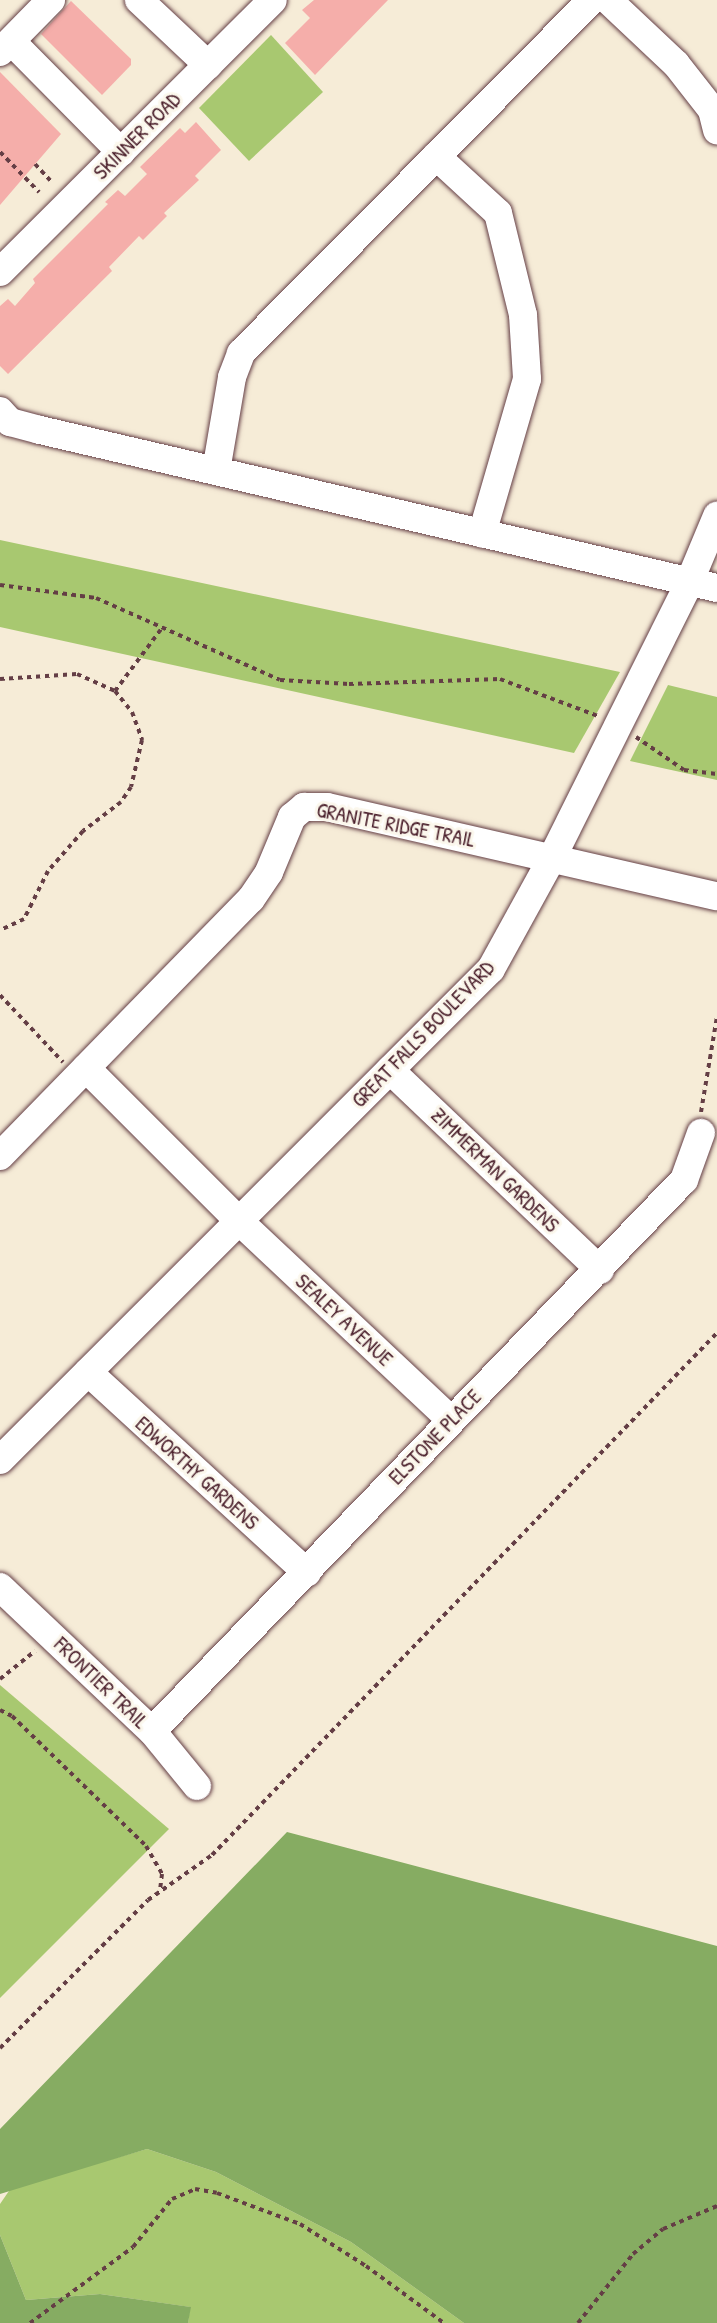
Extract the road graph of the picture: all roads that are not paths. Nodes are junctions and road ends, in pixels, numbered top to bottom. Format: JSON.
{"nodes":[{"id":1,"x":51,"y":0,"type":"edge"},
{"id":2,"x":139,"y":0,"type":"edge"},
{"id":3,"x":273,"y":0,"type":"edge"},
{"id":4,"x":591,"y":0,"type":"edge"},
{"id":5,"x":608,"y":0,"type":"edge"},
{"id":6,"x":6,"y":47,"type":"edge"},
{"id":7,"x":208,"y":65,"type":"junction"},
{"id":8,"x":717,"y":130,"type":"edge"},
{"id":9,"x":121,"y":152,"type":"junction"},
{"id":10,"x":436,"y":156,"type":"junction"},
{"id":11,"x":0,"y":272,"type":"edge"},
{"id":12,"x":0,"y":411,"type":"edge"},
{"id":13,"x":216,"y":471,"type":"junction"},
{"id":14,"x":717,"y":516,"type":"edge"},
{"id":15,"x":482,"y":534,"type":"junction"},
{"id":16,"x":689,"y":583,"type":"junction"},
{"id":17,"x":717,"y":588,"type":"edge"},
{"id":18,"x":552,"y":858,"type":"junction"},
{"id":19,"x":717,"y":896,"type":"edge"},
{"id":20,"x":390,"y":1070,"type":"junction"},
{"id":21,"x":82,"y":1073,"type":"junction"},
{"id":22,"x":701,"y":1133,"type":"road end"},
{"id":23,"x":0,"y":1156,"type":"edge"},
{"id":24,"x":238,"y":1221,"type":"junction"},
{"id":25,"x":600,"y":1270,"type":"junction"},
{"id":26,"x":88,"y":1372,"type":"junction"},
{"id":27,"x":450,"y":1419,"type":"junction"},
{"id":28,"x":0,"y":1460,"type":"edge"},
{"id":29,"x":307,"y":1573,"type":"junction"},
{"id":30,"x":0,"y":1587,"type":"edge"},
{"id":31,"x":152,"y":1731,"type":"junction"},
{"id":32,"x":197,"y":1785,"type":"dead end"}],
"edges":[{"from":1,"to":6,"type":"street"},
{"from":2,"to":7,"type":"street"},
{"from":3,"to":7,"type":"street","name":"SKINNER ROAD"},
{"from":4,"to":10,"type":"street"},
{"from":5,"to":8,"type":"street"},
{"from":6,"to":9,"type":"street"},
{"from":7,"to":9,"type":"street","name":"SKINNER ROAD"},
{"from":9,"to":11,"type":"street","name":"SKINNER ROAD"},
{"from":10,"to":13,"type":"street"},
{"from":10,"to":15,"type":"street"},
{"from":12,"to":13,"type":"street"},
{"from":13,"to":15,"type":"street"},
{"from":14,"to":16,"type":"street","name":"GREAT FALLS BOULEVARD"},
{"from":15,"to":16,"type":"street"},
{"from":16,"to":17,"type":"street"},
{"from":16,"to":18,"type":"street","name":"GREAT FALLS BOULEVARD"},
{"from":18,"to":19,"type":"street","name":"GRANITE RIDGE TRAIL"},
{"from":18,"to":20,"type":"street","name":"GREAT FALLS BOULEVARD"},
{"from":18,"to":21,"type":"street","name":"GRANITE RIDGE TRAIL"},
{"from":20,"to":24,"type":"street","name":"GREAT FALLS BOULEVARD"},
{"from":20,"to":25,"type":"street","name":"ZIMMERMAN GARDENS"},
{"from":21,"to":23,"type":"street","name":"GRANITE RIDGE TRAIL"},
{"from":21,"to":24,"type":"street"},
{"from":22,"to":25,"type":"street","name":"ELSTONE PLACE"},
{"from":24,"to":26,"type":"street","name":"GREAT FALLS BOULEVARD"},
{"from":24,"to":27,"type":"street","name":"SEALEY AVENUE"},
{"from":25,"to":27,"type":"street","name":"ELSTONE PLACE"},
{"from":26,"to":28,"type":"street","name":"GREAT FALLS BOULEVARD"},
{"from":26,"to":29,"type":"street","name":"EDWORTHY GARDENS"},
{"from":27,"to":29,"type":"street","name":"ELSTONE PLACE"},
{"from":29,"to":31,"type":"street","name":"ELSTONE PLACE"},
{"from":30,"to":31,"type":"street","name":"FRONTIER TRAIL"},
{"from":31,"to":32,"type":"street","name":"FRONTIER TRAIL"}]}
